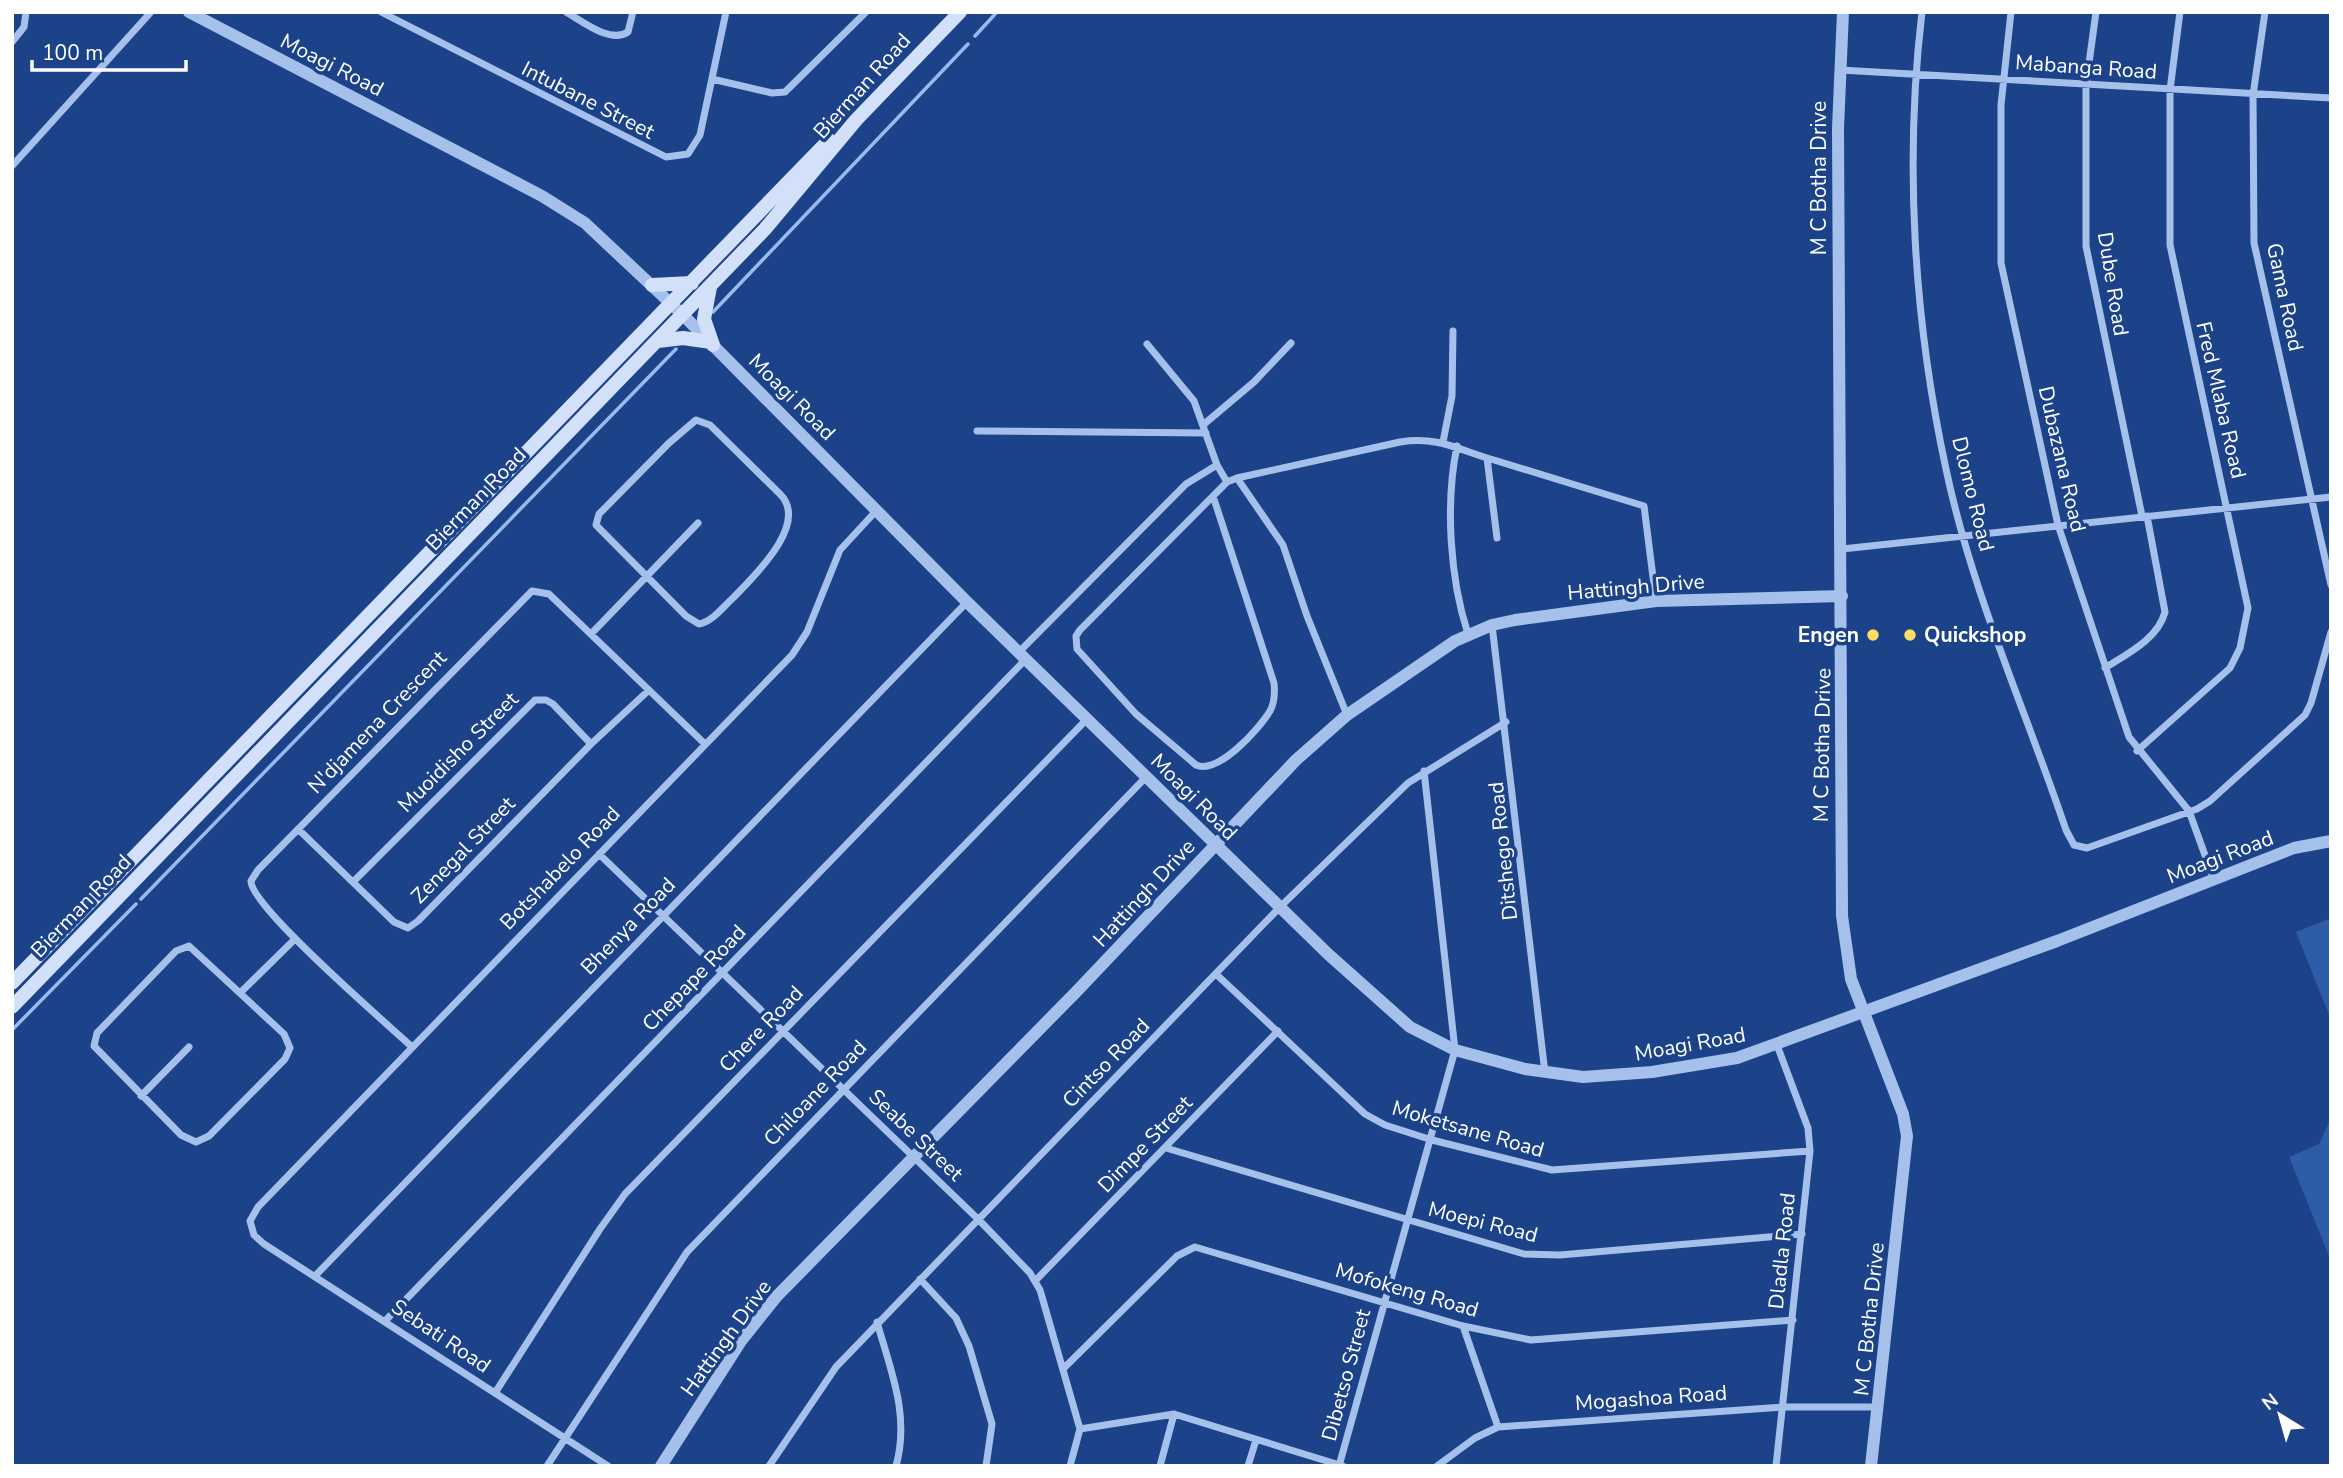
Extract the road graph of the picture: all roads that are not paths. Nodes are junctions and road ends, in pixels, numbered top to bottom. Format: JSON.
{"nodes":[{"id":1,"x":26,"y":12,"type":"edge"},
{"id":2,"x":151,"y":12,"type":"edge"},
{"id":3,"x":189,"y":12,"type":"edge"},
{"id":4,"x":381,"y":12,"type":"edge"},
{"id":5,"x":566,"y":12,"type":"edge"},
{"id":6,"x":633,"y":12,"type":"edge"},
{"id":7,"x":726,"y":12,"type":"edge"},
{"id":8,"x":866,"y":12,"type":"edge"},
{"id":9,"x":950,"y":12,"type":"edge"},
{"id":10,"x":960,"y":12,"type":"edge"},
{"id":11,"x":1843,"y":12,"type":"edge"},
{"id":12,"x":1922,"y":12,"type":"edge"},
{"id":13,"x":2011,"y":12,"type":"edge"},
{"id":14,"x":2096,"y":12,"type":"edge"},
{"id":15,"x":2180,"y":12,"type":"edge"},
{"id":16,"x":2265,"y":12,"type":"edge"},
{"id":17,"x":12,"y":42,"type":"edge"},
{"id":18,"x":1840,"y":70,"type":"junction"},
{"id":19,"x":1914,"y":73,"type":"junction"},
{"id":20,"x":712,"y":79,"type":"junction"},
{"id":21,"x":2002,"y":80,"type":"junction"},
{"id":22,"x":2085,"y":85,"type":"junction"},
{"id":23,"x":2170,"y":90,"type":"junction"},
{"id":24,"x":2253,"y":95,"type":"junction"},
{"id":25,"x":2331,"y":98,"type":"edge"},
{"id":26,"x":12,"y":166,"type":"edge"},
{"id":27,"x":693,"y":283,"type":"junction"},
{"id":28,"x":652,"y":285,"type":"junction"},
{"id":29,"x":711,"y":286,"type":"junction"},
{"id":30,"x":671,"y":303,"type":"junction"},
{"id":31,"x":683,"y":315,"type":"junction"},
{"id":32,"x":1453,"y":331,"type":"dead end"},
{"id":33,"x":659,"y":341,"type":"junction"},
{"id":34,"x":712,"y":343,"type":"junction"},
{"id":35,"x":1291,"y":343,"type":"dead end"},
{"id":36,"x":1147,"y":344,"type":"dead end"},
{"id":37,"x":1205,"y":429,"type":"junction"},
{"id":38,"x":977,"y":431,"type":"dead end"},
{"id":39,"x":1443,"y":442,"type":"junction"},
{"id":40,"x":1457,"y":446,"type":"junction"},
{"id":41,"x":1487,"y":458,"type":"junction"},
{"id":42,"x":1217,"y":465,"type":"junction"},
{"id":43,"x":1237,"y":478,"type":"junction"},
{"id":44,"x":1227,"y":482,"type":"junction"},
{"id":45,"x":1213,"y":496,"type":"junction"},
{"id":46,"x":2331,"y":497,"type":"edge"},
{"id":47,"x":2311,"y":499,"type":"junction"},
{"id":48,"x":2227,"y":507,"type":"junction"},
{"id":49,"x":876,"y":511,"type":"junction"},
{"id":50,"x":2145,"y":516,"type":"junction"},
{"id":51,"x":698,"y":523,"type":"dead end"},
{"id":52,"x":2058,"y":525,"type":"junction"},
{"id":53,"x":1963,"y":534,"type":"junction"},
{"id":54,"x":1497,"y":538,"type":"dead end"},
{"id":55,"x":1842,"y":549,"type":"junction"},
{"id":56,"x":646,"y":577,"type":"junction"},
{"id":57,"x":2331,"y":585,"type":"edge"},
{"id":58,"x":1842,"y":596,"type":"junction"},
{"id":59,"x":1656,"y":601,"type":"junction"},
{"id":60,"x":967,"y":602,"type":"junction"},
{"id":61,"x":1492,"y":625,"type":"junction"},
{"id":62,"x":2331,"y":632,"type":"edge"},
{"id":63,"x":591,"y":634,"type":"junction"},
{"id":64,"x":1468,"y":634,"type":"junction"},
{"id":65,"x":1022,"y":656,"type":"junction"},
{"id":66,"x":2105,"y":668,"type":"junction"},
{"id":67,"x":649,"y":690,"type":"junction"},
{"id":68,"x":1347,"y":715,"type":"junction"},
{"id":69,"x":1088,"y":718,"type":"junction"},
{"id":70,"x":1506,"y":722,"type":"junction"},
{"id":71,"x":704,"y":743,"type":"junction"},
{"id":72,"x":591,"y":744,"type":"junction"},
{"id":73,"x":2137,"y":751,"type":"junction"},
{"id":74,"x":1424,"y":771,"type":"junction"},
{"id":75,"x":1147,"y":776,"type":"junction"},
{"id":76,"x":2189,"y":811,"type":"junction"},
{"id":77,"x":298,"y":830,"type":"junction"},
{"id":78,"x":2331,"y":841,"type":"edge"},
{"id":79,"x":1215,"y":845,"type":"junction"},
{"id":80,"x":599,"y":854,"type":"junction"},
{"id":81,"x":2214,"y":881,"type":"junction"},
{"id":82,"x":353,"y":882,"type":"junction"},
{"id":83,"x":1280,"y":907,"type":"junction"},
{"id":84,"x":663,"y":914,"type":"junction"},
{"id":85,"x":295,"y":939,"type":"junction"},
{"id":86,"x":723,"y":973,"type":"junction"},
{"id":87,"x":1216,"y":974,"type":"junction"},
{"id":88,"x":12,"y":983,"type":"edge"},
{"id":89,"x":241,"y":992,"type":"junction"},
{"id":90,"x":12,"y":1007,"type":"edge"},
{"id":91,"x":1862,"y":1010,"type":"junction"},
{"id":92,"x":1278,"y":1031,"type":"junction"},
{"id":93,"x":783,"y":1032,"type":"junction"},
{"id":94,"x":1777,"y":1045,"type":"junction"},
{"id":95,"x":411,"y":1046,"type":"junction"},
{"id":96,"x":189,"y":1047,"type":"dead end"},
{"id":97,"x":1455,"y":1050,"type":"junction"},
{"id":98,"x":1546,"y":1073,"type":"junction"},
{"id":99,"x":842,"y":1089,"type":"junction"},
{"id":100,"x":142,"y":1096,"type":"junction"},
{"id":101,"x":1432,"y":1140,"type":"junction"},
{"id":102,"x":1166,"y":1148,"type":"junction"},
{"id":103,"x":1811,"y":1152,"type":"junction"},
{"id":104,"x":913,"y":1158,"type":"junction"},
{"id":105,"x":979,"y":1220,"type":"junction"},
{"id":106,"x":1409,"y":1222,"type":"junction"},
{"id":107,"x":1802,"y":1234,"type":"junction"},
{"id":108,"x":254,"y":1235,"type":"joint"},
{"id":109,"x":315,"y":1276,"type":"junction"},
{"id":110,"x":920,"y":1279,"type":"junction"},
{"id":111,"x":1036,"y":1280,"type":"junction"},
{"id":112,"x":1384,"y":1303,"type":"junction"},
{"id":113,"x":386,"y":1320,"type":"junction"},
{"id":114,"x":1793,"y":1320,"type":"junction"},
{"id":115,"x":877,"y":1322,"type":"junction"},
{"id":116,"x":1463,"y":1326,"type":"junction"},
{"id":117,"x":1064,"y":1368,"type":"junction"},
{"id":118,"x":495,"y":1393,"type":"junction"},
{"id":119,"x":1784,"y":1407,"type":"junction"},
{"id":120,"x":1880,"y":1407,"type":"junction"},
{"id":121,"x":1174,"y":1414,"type":"junction"},
{"id":122,"x":1498,"y":1427,"type":"junction"},
{"id":123,"x":1080,"y":1429,"type":"junction"},
{"id":124,"x":565,"y":1438,"type":"junction"},
{"id":125,"x":1256,"y":1440,"type":"junction"},
{"id":126,"x":1341,"y":1465,"type":"edge"},
{"id":127,"x":547,"y":1466,"type":"edge"},
{"id":128,"x":608,"y":1466,"type":"edge"},
{"id":129,"x":662,"y":1466,"type":"edge"},
{"id":130,"x":769,"y":1466,"type":"edge"},
{"id":131,"x":897,"y":1466,"type":"edge"},
{"id":132,"x":986,"y":1466,"type":"edge"},
{"id":133,"x":1070,"y":1466,"type":"edge"},
{"id":134,"x":1160,"y":1466,"type":"edge"},
{"id":135,"x":1248,"y":1466,"type":"edge"},
{"id":136,"x":1437,"y":1466,"type":"edge"},
{"id":137,"x":1776,"y":1466,"type":"edge"},
{"id":138,"x":1871,"y":1466,"type":"edge"}],
"edges":[{"from":1,"to":17,"type":"street"},
{"from":2,"to":26,"type":"street"},
{"from":3,"to":28,"type":"street","name":"Moagi Road"},
{"from":4,"to":20,"type":"street","name":"Intubane Street"},
{"from":5,"to":6,"type":"street"},
{"from":7,"to":20,"type":"street","name":"Intubane Street"},
{"from":8,"to":20,"type":"street"},
{"from":9,"to":27,"type":"main road","name":"Bierman Road"},
{"from":10,"to":29,"type":"main road","name":"Bierman Road"},
{"from":11,"to":18,"type":"street","name":"M C Botha Drive"},
{"from":12,"to":19,"type":"street","name":"Dlomo Road"},
{"from":13,"to":21,"type":"street","name":"Dubazana Road"},
{"from":14,"to":22,"type":"street","name":"Dube Road"},
{"from":15,"to":23,"type":"street","name":"Fred Mlaba Road"},
{"from":16,"to":24,"type":"street","name":"Gama Road"},
{"from":18,"to":19,"type":"street","name":"Mabanga Road"},
{"from":18,"to":55,"type":"street","name":"M C Botha Drive"},
{"from":19,"to":21,"type":"street","name":"Mabanga Road"},
{"from":19,"to":53,"type":"street","name":"Dlomo Road"},
{"from":21,"to":22,"type":"street","name":"Mabanga Road"},
{"from":21,"to":52,"type":"street","name":"Dubazana Road"},
{"from":22,"to":23,"type":"street","name":"Mabanga Road"},
{"from":22,"to":50,"type":"street","name":"Dube Road"},
{"from":23,"to":24,"type":"street","name":"Mabanga Road"},
{"from":23,"to":48,"type":"street","name":"Fred Mlaba Road"},
{"from":24,"to":25,"type":"street","name":"Mabanga Road"},
{"from":24,"to":47,"type":"street","name":"Gama Road"},
{"from":27,"to":28,"type":"main road"},
{"from":27,"to":30,"type":"main road","name":"Bierman Road"},
{"from":28,"to":30,"type":"street","name":"Moagi Road"},
{"from":29,"to":31,"type":"main road","name":"Bierman Road"},
{"from":29,"to":34,"type":"main road"},
{"from":30,"to":31,"type":"street","name":"Moagi Road"},
{"from":30,"to":88,"type":"main road","name":"Bierman Road"},
{"from":31,"to":33,"type":"main road","name":"Bierman Road"},
{"from":31,"to":34,"type":"street","name":"Moagi Road"},
{"from":32,"to":39,"type":"street"},
{"from":33,"to":34,"type":"main road"},
{"from":33,"to":90,"type":"main road","name":"Bierman Road"},
{"from":34,"to":49,"type":"street","name":"Moagi Road"},
{"from":35,"to":37,"type":"street"},
{"from":36,"to":37,"type":"street"},
{"from":37,"to":38,"type":"street"},
{"from":37,"to":42,"type":"street"},
{"from":39,"to":40,"type":"street"},
{"from":39,"to":43,"type":"street"},
{"from":40,"to":41,"type":"street"},
{"from":40,"to":64,"type":"street"},
{"from":41,"to":54,"type":"street"},
{"from":41,"to":59,"type":"street"},
{"from":42,"to":44,"type":"street"},
{"from":42,"to":65,"type":"street","name":"Chepape Road"},
{"from":43,"to":44,"type":"street"},
{"from":43,"to":68,"type":"street"},
{"from":44,"to":45,"type":"street"},
{"from":45,"to":45,"type":"street"},
{"from":46,"to":47,"type":"street"},
{"from":47,"to":48,"type":"street"},
{"from":47,"to":57,"type":"street","name":"Gama Road"},
{"from":48,"to":50,"type":"street"},
{"from":48,"to":73,"type":"street","name":"Fred Mlaba Road"},
{"from":49,"to":60,"type":"street","name":"Moagi Road"},
{"from":49,"to":71,"type":"street","name":"Botshabelo Road"},
{"from":50,"to":52,"type":"street"},
{"from":50,"to":66,"type":"street","name":"Dube Road"},
{"from":51,"to":56,"type":"street"},
{"from":52,"to":53,"type":"street"},
{"from":52,"to":66,"type":"street","name":"Dubazana Road"},
{"from":53,"to":55,"type":"street"},
{"from":53,"to":76,"type":"street","name":"Dlomo Road"},
{"from":55,"to":58,"type":"street","name":"M C Botha Drive"},
{"from":56,"to":56,"type":"street"},
{"from":56,"to":63,"type":"street"},
{"from":58,"to":59,"type":"street","name":"Hattingh Drive"},
{"from":58,"to":91,"type":"street","name":"M C Botha Drive"},
{"from":59,"to":61,"type":"street","name":"Hattingh Drive"},
{"from":60,"to":65,"type":"street","name":"Moagi Road"},
{"from":60,"to":84,"type":"street","name":"Bhenya Road"},
{"from":61,"to":64,"type":"street","name":"Hattingh Drive"},
{"from":61,"to":70,"type":"street","name":"Ditshego Road"},
{"from":62,"to":76,"type":"street"},
{"from":63,"to":67,"type":"street","name":"N'djamena Crescent"},
{"from":63,"to":77,"type":"street","name":"N'djamena Crescent"},
{"from":64,"to":68,"type":"street","name":"Hattingh Drive"},
{"from":65,"to":69,"type":"street","name":"Moagi Road"},
{"from":65,"to":86,"type":"street","name":"Chepape Road"},
{"from":66,"to":73,"type":"street","name":"Dubazana Road"},
{"from":67,"to":71,"type":"street","name":"N'djamena Crescent"},
{"from":67,"to":72,"type":"street","name":"Zenegal Street"},
{"from":68,"to":79,"type":"street","name":"Hattingh Drive"},
{"from":69,"to":75,"type":"street","name":"Moagi Road"},
{"from":69,"to":93,"type":"street","name":"Chere Road"},
{"from":70,"to":74,"type":"street","name":"Cintso Road"},
{"from":70,"to":98,"type":"street","name":"Ditshego Road"},
{"from":71,"to":80,"type":"street","name":"Botshabelo Road"},
{"from":72,"to":82,"type":"street","name":"Zenegal Street"},
{"from":72,"to":82,"type":"street","name":"Muoidisho Street"},
{"from":73,"to":76,"type":"street","name":"Dubazana Road"},
{"from":74,"to":83,"type":"street","name":"Cintso Road"},
{"from":74,"to":97,"type":"street"},
{"from":75,"to":79,"type":"street","name":"Moagi Road"},
{"from":75,"to":99,"type":"street","name":"Chiloane Road"},
{"from":76,"to":81,"type":"street","name":"Dubazana Road"},
{"from":77,"to":82,"type":"street","name":"Zenegal Street"},
{"from":77,"to":85,"type":"street","name":"N'djamena Crescent"},
{"from":78,"to":81,"type":"street","name":"Moagi Road"},
{"from":79,"to":83,"type":"street","name":"Moagi Road"},
{"from":79,"to":104,"type":"street","name":"Hattingh Drive"},
{"from":80,"to":84,"type":"street","name":"Seabe Street"},
{"from":80,"to":95,"type":"street","name":"Botshabelo Road"},
{"from":81,"to":91,"type":"street","name":"Moagi Road"},
{"from":83,"to":87,"type":"street","name":"Cintso Road"},
{"from":83,"to":97,"type":"street","name":"Moagi Road"},
{"from":84,"to":86,"type":"street","name":"Seabe Street"},
{"from":84,"to":109,"type":"street","name":"Bhenya Road"},
{"from":85,"to":89,"type":"street"},
{"from":85,"to":95,"type":"street","name":"N'djamena Crescent"},
{"from":86,"to":93,"type":"street","name":"Seabe Street"},
{"from":86,"to":113,"type":"street","name":"Chepape Road"},
{"from":87,"to":92,"type":"street","name":"Moketsane Road"},
{"from":87,"to":105,"type":"street","name":"Cintso Road"},
{"from":89,"to":100,"type":"street"},
{"from":89,"to":100,"type":"street"},
{"from":91,"to":94,"type":"street","name":"Moagi Road"},
{"from":91,"to":120,"type":"street","name":"M C Botha Drive"},
{"from":92,"to":101,"type":"street","name":"Moketsane Road"},
{"from":92,"to":102,"type":"street","name":"Dimpe Street"},
{"from":93,"to":99,"type":"street","name":"Seabe Street"},
{"from":93,"to":118,"type":"street","name":"Chere Road"},
{"from":94,"to":98,"type":"street","name":"Moagi Road"},
{"from":94,"to":103,"type":"street","name":"Dladla Road"},
{"from":95,"to":108,"type":"street","name":"Botshabelo Road"},
{"from":96,"to":100,"type":"street"},
{"from":97,"to":98,"type":"street","name":"Moagi Road"},
{"from":97,"to":101,"type":"street","name":"Dibetso Street"},
{"from":99,"to":104,"type":"street","name":"Seabe Street"},
{"from":99,"to":124,"type":"street","name":"Chiloane Road"},
{"from":101,"to":103,"type":"street","name":"Moketsane Road"},
{"from":101,"to":106,"type":"street","name":"Dibetso Street"},
{"from":102,"to":106,"type":"street","name":"Moepi Road"},
{"from":102,"to":111,"type":"street","name":"Dimpe Street"},
{"from":103,"to":107,"type":"street","name":"Dladla Road"},
{"from":104,"to":105,"type":"street","name":"Seabe Street"},
{"from":104,"to":129,"type":"street","name":"Hattingh Drive"},
{"from":105,"to":110,"type":"street","name":"Cintso Road"},
{"from":105,"to":111,"type":"street","name":"Seabe Street"},
{"from":106,"to":107,"type":"street","name":"Moepi Road"},
{"from":106,"to":112,"type":"street","name":"Dibetso Street"},
{"from":107,"to":114,"type":"street","name":"Dladla Road"},
{"from":108,"to":109,"type":"street","name":"Sebati Road"},
{"from":109,"to":113,"type":"street","name":"Sebati Road"},
{"from":110,"to":115,"type":"street","name":"Cintso Road"},
{"from":110,"to":132,"type":"street"},
{"from":111,"to":117,"type":"street","name":"Seabe Street"},
{"from":112,"to":116,"type":"street","name":"Mofokeng Road"},
{"from":112,"to":117,"type":"street","name":"Mofokeng Road"},
{"from":112,"to":126,"type":"street","name":"Dibetso Street"},
{"from":113,"to":118,"type":"street","name":"Sebati Road"},
{"from":114,"to":116,"type":"street","name":"Mofokeng Road"},
{"from":114,"to":119,"type":"street","name":"Dladla Road"},
{"from":115,"to":130,"type":"street","name":"Cintso Road"},
{"from":115,"to":131,"type":"street"},
{"from":116,"to":122,"type":"street"},
{"from":117,"to":123,"type":"street","name":"Seabe Street"},
{"from":118,"to":124,"type":"street","name":"Sebati Road"},
{"from":119,"to":120,"type":"street","name":"Mogashoa Road"},
{"from":119,"to":122,"type":"street","name":"Mogashoa Road"},
{"from":119,"to":137,"type":"street","name":"Dladla Road"},
{"from":120,"to":138,"type":"street","name":"M C Botha Drive"},
{"from":121,"to":123,"type":"street"},
{"from":121,"to":125,"type":"street"},
{"from":121,"to":134,"type":"street"},
{"from":122,"to":136,"type":"street","name":"Mogashoa Road"},
{"from":123,"to":133,"type":"street","name":"Seabe Street"},
{"from":124,"to":127,"type":"street","name":"Chiloane Road"},
{"from":124,"to":128,"type":"street","name":"Sebati Road"},
{"from":125,"to":126,"type":"street"},
{"from":125,"to":135,"type":"street"}]}
